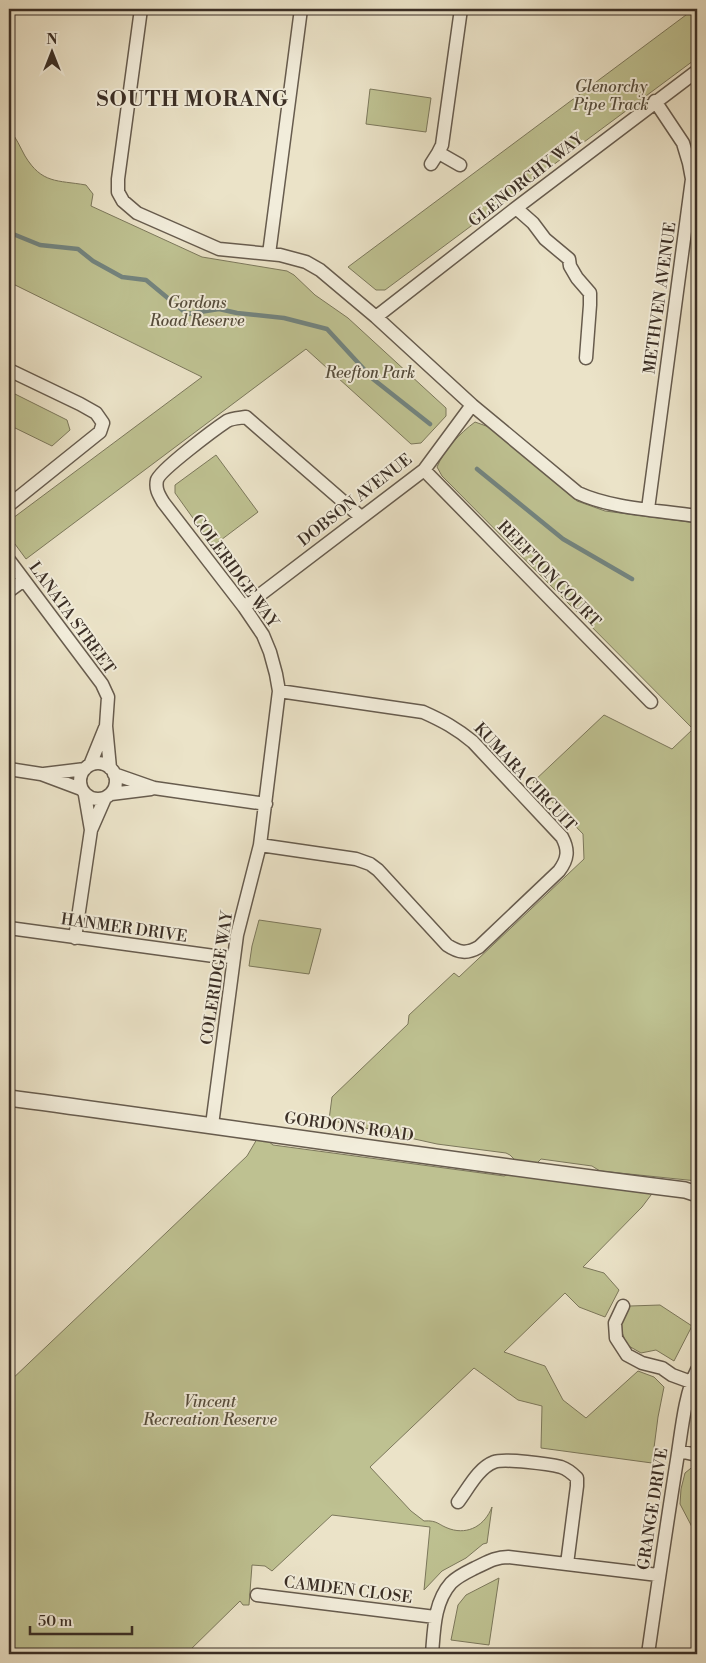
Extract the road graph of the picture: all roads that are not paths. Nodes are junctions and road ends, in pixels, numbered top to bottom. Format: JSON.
{"nodes":[{"id":1,"x":141,"y":9,"type":"edge"},
{"id":2,"x":301,"y":9,"type":"edge"},
{"id":3,"x":461,"y":9,"type":"edge"},
{"id":4,"x":697,"y":71,"type":"edge"},
{"id":5,"x":655,"y":101,"type":"junction"},
{"id":6,"x":439,"y":153,"type":"junction"},
{"id":7,"x":431,"y":164,"type":"dead end"},
{"id":8,"x":460,"y":165,"type":"dead end"},
{"id":9,"x":516,"y":208,"type":"junction"},
{"id":10,"x":269,"y":254,"type":"junction"},
{"id":11,"x":376,"y":317,"type":"junction"},
{"id":12,"x":586,"y":358,"type":"dead end"},
{"id":13,"x":9,"y":370,"type":"edge"},
{"id":14,"x":472,"y":405,"type":"junction"},
{"id":15,"x":424,"y":470,"type":"junction"},
{"id":16,"x":9,"y":505,"type":"edge"},
{"id":17,"x":648,"y":509,"type":"junction"},
{"id":18,"x":697,"y":516,"type":"edge"},
{"id":19,"x":361,"y":518,"type":"junction"},
{"id":20,"x":9,"y":560,"type":"edge"},
{"id":21,"x":24,"y":580,"type":"junction"},
{"id":22,"x":9,"y":591,"type":"edge"},
{"id":23,"x":244,"y":607,"type":"junction"},
{"id":24,"x":279,"y":691,"type":"junction"},
{"id":25,"x":651,"y":702,"type":"dead end"},
{"id":26,"x":106,"y":726,"type":"junction"},
{"id":27,"x":87,"y":767,"type":"junction"},
{"id":28,"x":9,"y":769,"type":"edge"},
{"id":29,"x":112,"y":771,"type":"junction"},
{"id":30,"x":41,"y":774,"type":"junction"},
{"id":31,"x":154,"y":788,"type":"junction"},
{"id":32,"x":83,"y":792,"type":"junction"},
{"id":33,"x":108,"y":796,"type":"junction"},
{"id":34,"x":266,"y":804,"type":"junction"},
{"id":35,"x":90,"y":830,"type":"junction"},
{"id":36,"x":260,"y":846,"type":"junction"},
{"id":37,"x":9,"y":928,"type":"edge"},
{"id":38,"x":75,"y":938,"type":"junction"},
{"id":39,"x":234,"y":958,"type":"junction"},
{"id":40,"x":9,"y":1098,"type":"edge"},
{"id":41,"x":212,"y":1125,"type":"junction"},
{"id":42,"x":693,"y":1191,"type":"edge"},
{"id":43,"x":623,"y":1306,"type":"dead end"},
{"id":44,"x":697,"y":1370,"type":"edge"},
{"id":45,"x":691,"y":1382,"type":"junction"},
{"id":46,"x":679,"y":1451,"type":"junction"},
{"id":47,"x":697,"y":1455,"type":"edge"},
{"id":48,"x":458,"y":1502,"type":"dead end"},
{"id":49,"x":566,"y":1564,"type":"junction"},
{"id":50,"x":658,"y":1575,"type":"junction"},
{"id":51,"x":257,"y":1595,"type":"dead end"},
{"id":52,"x":435,"y":1617,"type":"junction"},
{"id":53,"x":432,"y":1654,"type":"edge"},
{"id":54,"x":648,"y":1654,"type":"edge"}],
"edges":[{"from":1,"to":10,"type":"street"},
{"from":2,"to":10,"type":"street"},
{"from":3,"to":6,"type":"street"},
{"from":4,"to":5,"type":"street","name":"GLENORCHY WAY"},
{"from":5,"to":9,"type":"street","name":"GLENORCHY WAY"},
{"from":5,"to":17,"type":"street","name":"METHVEN AVENUE"},
{"from":6,"to":7,"type":"street"},
{"from":6,"to":8,"type":"street"},
{"from":9,"to":11,"type":"street","name":"GLENORCHY WAY"},
{"from":9,"to":12,"type":"street"},
{"from":10,"to":11,"type":"street"},
{"from":11,"to":14,"type":"street"},
{"from":13,"to":16,"type":"street"},
{"from":14,"to":15,"type":"street","name":"DOBSON AVENUE"},
{"from":14,"to":17,"type":"street"},
{"from":15,"to":19,"type":"street","name":"DOBSON AVENUE"},
{"from":15,"to":25,"type":"street","name":"REEFTON COURT"},
{"from":17,"to":18,"type":"street"},
{"from":19,"to":23,"type":"street","name":"DOBSON AVENUE"},
{"from":19,"to":23,"type":"street","name":"COLERIDGE WAY"},
{"from":20,"to":21,"type":"street","name":"LANATA STREET"},
{"from":21,"to":22,"type":"street"},
{"from":21,"to":26,"type":"street","name":"LANATA STREET"},
{"from":23,"to":24,"type":"street","name":"COLERIDGE WAY"},
{"from":24,"to":34,"type":"street","name":"COLERIDGE WAY"},
{"from":24,"to":36,"type":"street","name":"KUMARA CIRCUIT"},
{"from":26,"to":27,"type":"street","name":"LANATA STREET"},
{"from":26,"to":29,"type":"street","name":"LANATA STREET"},
{"from":27,"to":29,"type":"street"},
{"from":27,"to":30,"type":"street"},
{"from":27,"to":32,"type":"street"},
{"from":28,"to":30,"type":"street"},
{"from":29,"to":31,"type":"street"},
{"from":29,"to":33,"type":"street"},
{"from":30,"to":32,"type":"street"},
{"from":31,"to":33,"type":"street"},
{"from":31,"to":34,"type":"street"},
{"from":32,"to":33,"type":"street"},
{"from":32,"to":35,"type":"street"},
{"from":33,"to":35,"type":"street"},
{"from":34,"to":36,"type":"street","name":"COLERIDGE WAY"},
{"from":35,"to":38,"type":"street"},
{"from":36,"to":39,"type":"street","name":"COLERIDGE WAY"},
{"from":37,"to":38,"type":"street","name":"HANMER DRIVE"},
{"from":38,"to":39,"type":"street","name":"HANMER DRIVE"},
{"from":39,"to":41,"type":"street","name":"COLERIDGE WAY"},
{"from":40,"to":41,"type":"street","name":"GORDONS ROAD"},
{"from":41,"to":42,"type":"street","name":"GORDONS ROAD"},
{"from":43,"to":45,"type":"street"},
{"from":44,"to":45,"type":"street","name":"GRANGE DRIVE"},
{"from":45,"to":46,"type":"street","name":"GRANGE DRIVE"},
{"from":46,"to":47,"type":"street"},
{"from":46,"to":50,"type":"street","name":"GRANGE DRIVE"},
{"from":48,"to":49,"type":"street"},
{"from":49,"to":50,"type":"street"},
{"from":49,"to":52,"type":"street"},
{"from":50,"to":54,"type":"street","name":"GRANGE DRIVE"},
{"from":51,"to":52,"type":"street","name":"CAMDEN CLOSE"},
{"from":52,"to":53,"type":"street"}]}
